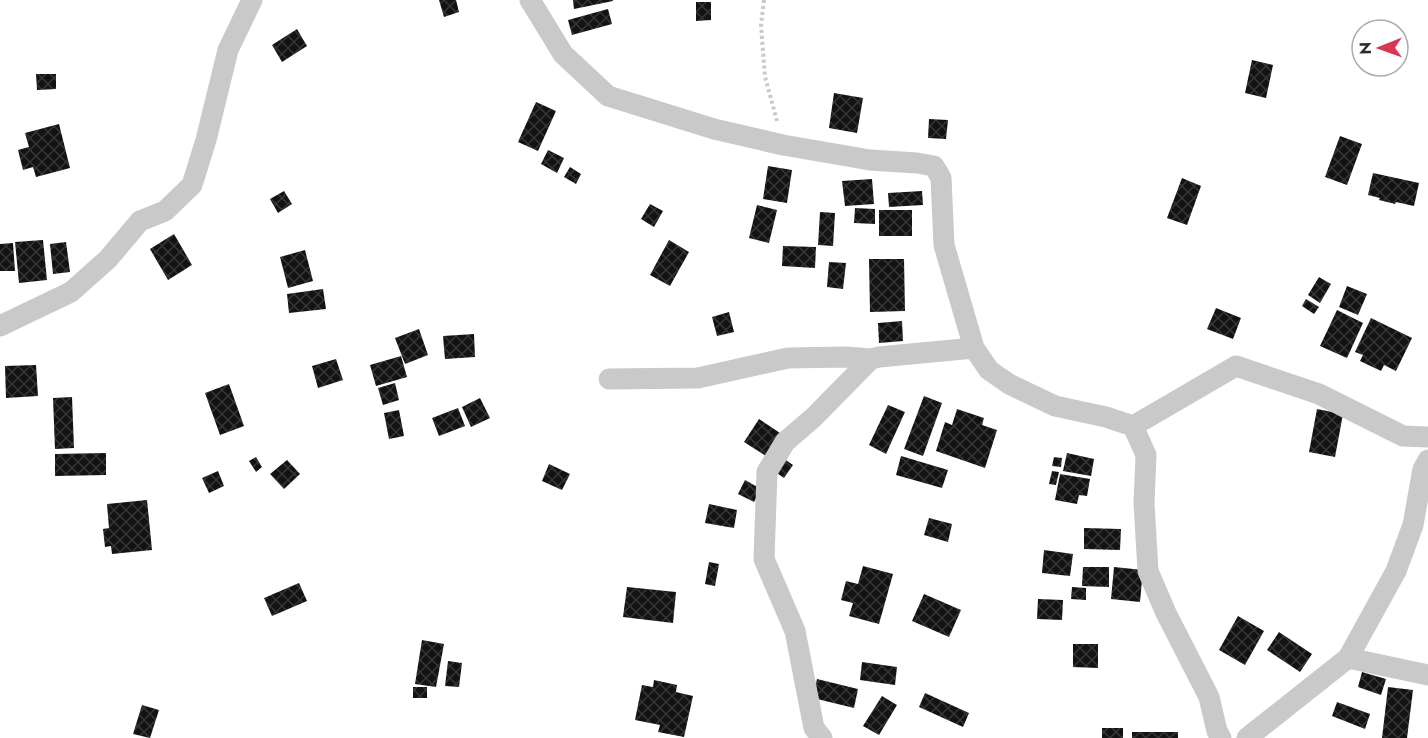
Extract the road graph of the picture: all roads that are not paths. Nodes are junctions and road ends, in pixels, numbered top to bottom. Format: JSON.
{"nodes":[{"id":1,"x":252,"y":0,"type":"edge"},
{"id":2,"x":530,"y":0,"type":"edge"},
{"id":3,"x":0,"y":324,"type":"edge"},
{"id":4,"x":974,"y":348,"type":"junction"},
{"id":5,"x":871,"y":359,"type":"junction"},
{"id":6,"x":609,"y":379,"type":"dead end"},
{"id":7,"x":1133,"y":426,"type":"junction"},
{"id":8,"x":1428,"y":437,"type":"edge"},
{"id":9,"x":1428,"y":460,"type":"edge"},
{"id":10,"x":1348,"y":658,"type":"junction"},
{"id":11,"x":1428,"y":675,"type":"edge"},
{"id":12,"x":822,"y":738,"type":"edge"},
{"id":13,"x":1221,"y":738,"type":"edge"},
{"id":14,"x":1247,"y":738,"type":"edge"}],
"edges":[{"from":1,"to":3,"type":"street"},
{"from":2,"to":4,"type":"street"},
{"from":4,"to":5,"type":"street"},
{"from":4,"to":7,"type":"street"},
{"from":5,"to":6,"type":"street"},
{"from":5,"to":12,"type":"street"},
{"from":7,"to":8,"type":"street"},
{"from":7,"to":13,"type":"street"},
{"from":9,"to":10,"type":"street"},
{"from":10,"to":11,"type":"street"},
{"from":10,"to":14,"type":"street"}]}
